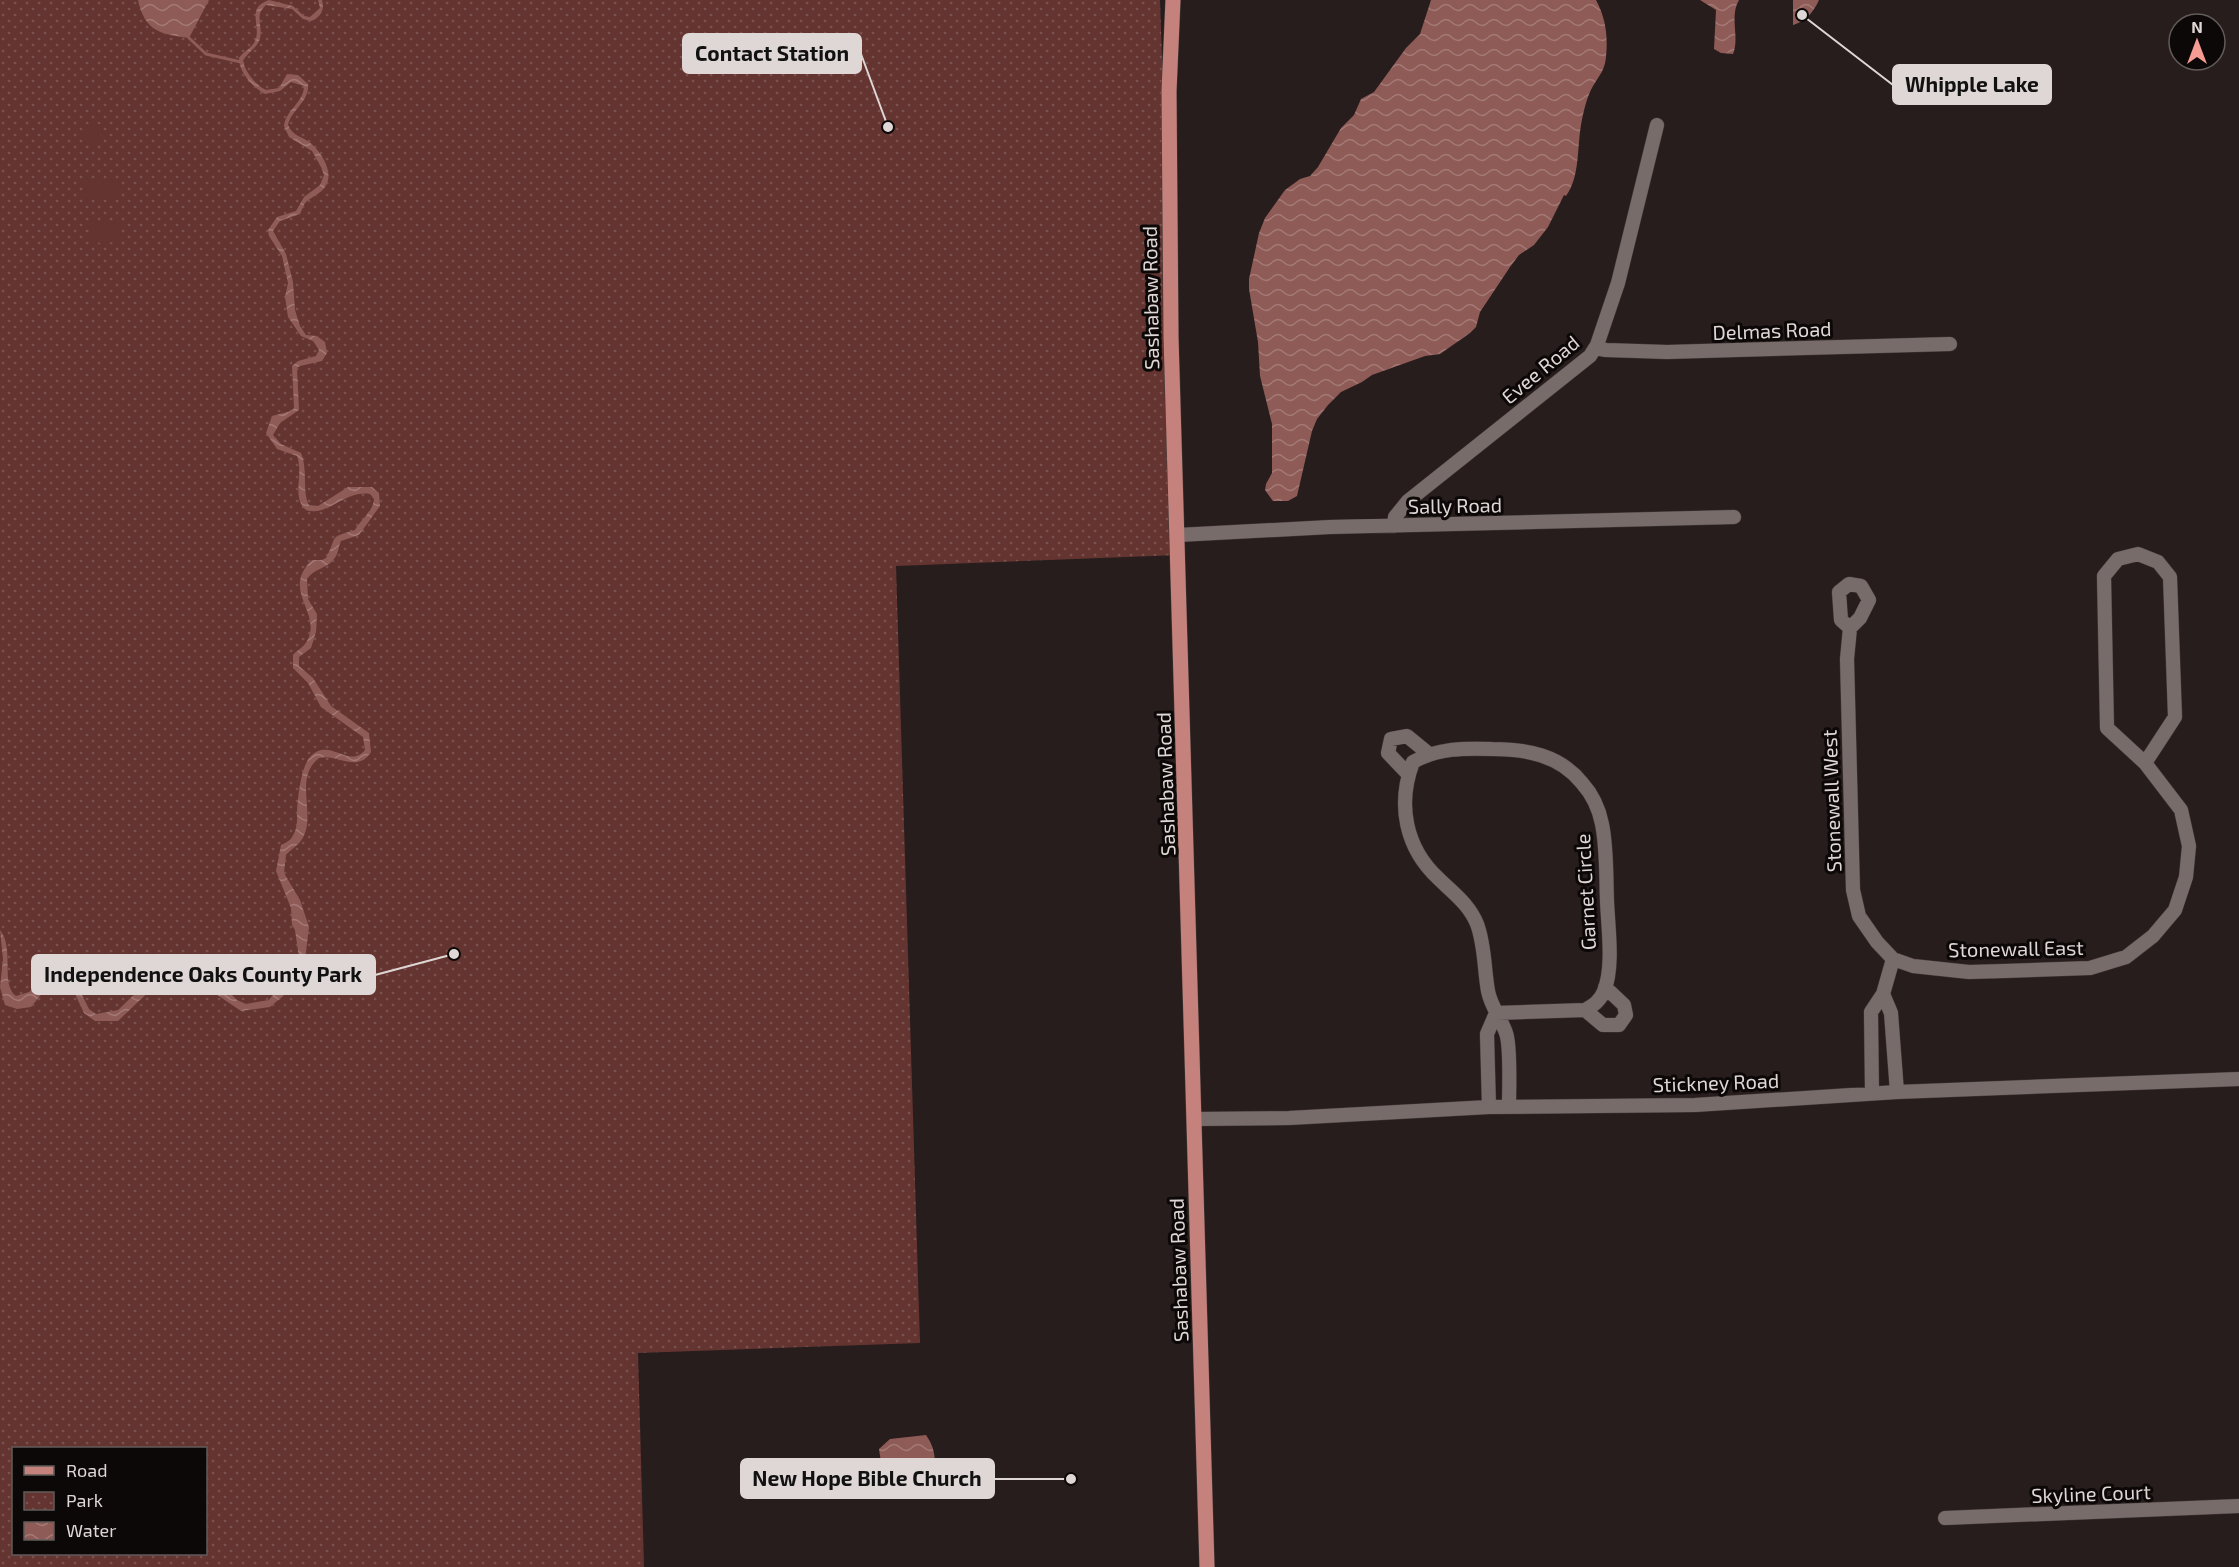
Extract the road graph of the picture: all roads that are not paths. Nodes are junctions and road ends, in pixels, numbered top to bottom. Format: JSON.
{"nodes":[{"id":1,"x":1173,"y":0,"type":"edge"},
{"id":2,"x":1657,"y":125,"type":"dead end"},
{"id":3,"x":1950,"y":344,"type":"dead end"},
{"id":4,"x":1595,"y":348,"type":"junction"},
{"id":5,"x":1734,"y":517,"type":"dead end"},
{"id":6,"x":1394,"y":526,"type":"junction"},
{"id":7,"x":1178,"y":535,"type":"junction"},
{"id":8,"x":1850,"y":628,"type":"dead end"},
{"id":9,"x":1429,"y":754,"type":"junction"},
{"id":10,"x":2145,"y":763,"type":"junction"},
{"id":11,"x":1408,"y":774,"type":"junction"},
{"id":12,"x":1893,"y":959,"type":"junction"},
{"id":13,"x":1605,"y":987,"type":"junction"},
{"id":14,"x":1883,"y":994,"type":"junction"},
{"id":15,"x":1585,"y":1010,"type":"junction"},
{"id":16,"x":1496,"y":1013,"type":"junction"},
{"id":17,"x":1893,"y":1049,"type":"junction"},
{"id":18,"x":1871,"y":1050,"type":"junction"},
{"id":19,"x":2239,"y":1079,"type":"edge"},
{"id":20,"x":1897,"y":1092,"type":"junction"},
{"id":21,"x":1872,"y":1094,"type":"junction"},
{"id":22,"x":1509,"y":1106,"type":"junction"},
{"id":23,"x":1490,"y":1107,"type":"junction"},
{"id":24,"x":1195,"y":1119,"type":"junction"},
{"id":25,"x":2239,"y":1506,"type":"edge"},
{"id":26,"x":1945,"y":1518,"type":"dead end"},
{"id":27,"x":1207,"y":1567,"type":"edge"}],
"edges":[{"from":1,"to":7,"type":"main road","name":"Sashabaw Road"},
{"from":2,"to":4,"type":"street","name":"Evee Road"},
{"from":3,"to":4,"type":"street","name":"Delmas Road"},
{"from":4,"to":6,"type":"street","name":"Evee Road"},
{"from":5,"to":6,"type":"street","name":"Sally Road"},
{"from":6,"to":7,"type":"street","name":"Sally Road"},
{"from":7,"to":24,"type":"main road","name":"Sashabaw Road"},
{"from":8,"to":12,"type":"street","name":"Stonewall West"},
{"from":9,"to":11,"type":"street"},
{"from":9,"to":11,"type":"street"},
{"from":9,"to":13,"type":"street","name":"Garnet Circle"},
{"from":10,"to":10,"type":"street","name":"Stonewall East"},
{"from":10,"to":12,"type":"street","name":"Stonewall East"},
{"from":11,"to":16,"type":"street"},
{"from":12,"to":14,"type":"street"},
{"from":13,"to":15,"type":"street"},
{"from":13,"to":15,"type":"street"},
{"from":14,"to":17,"type":"street"},
{"from":14,"to":18,"type":"street"},
{"from":15,"to":16,"type":"street"},
{"from":16,"to":22,"type":"street"},
{"from":16,"to":23,"type":"street"},
{"from":17,"to":18,"type":"street"},
{"from":17,"to":20,"type":"street"},
{"from":18,"to":21,"type":"street"},
{"from":19,"to":20,"type":"street","name":"Stickney Road"},
{"from":20,"to":21,"type":"street","name":"Stickney Road"},
{"from":21,"to":22,"type":"street","name":"Stickney Road"},
{"from":22,"to":23,"type":"street","name":"Stickney Road"},
{"from":23,"to":24,"type":"street","name":"Stickney Road"},
{"from":24,"to":27,"type":"main road","name":"Sashabaw Road"},
{"from":25,"to":26,"type":"street","name":"Skyline Court"}]}
